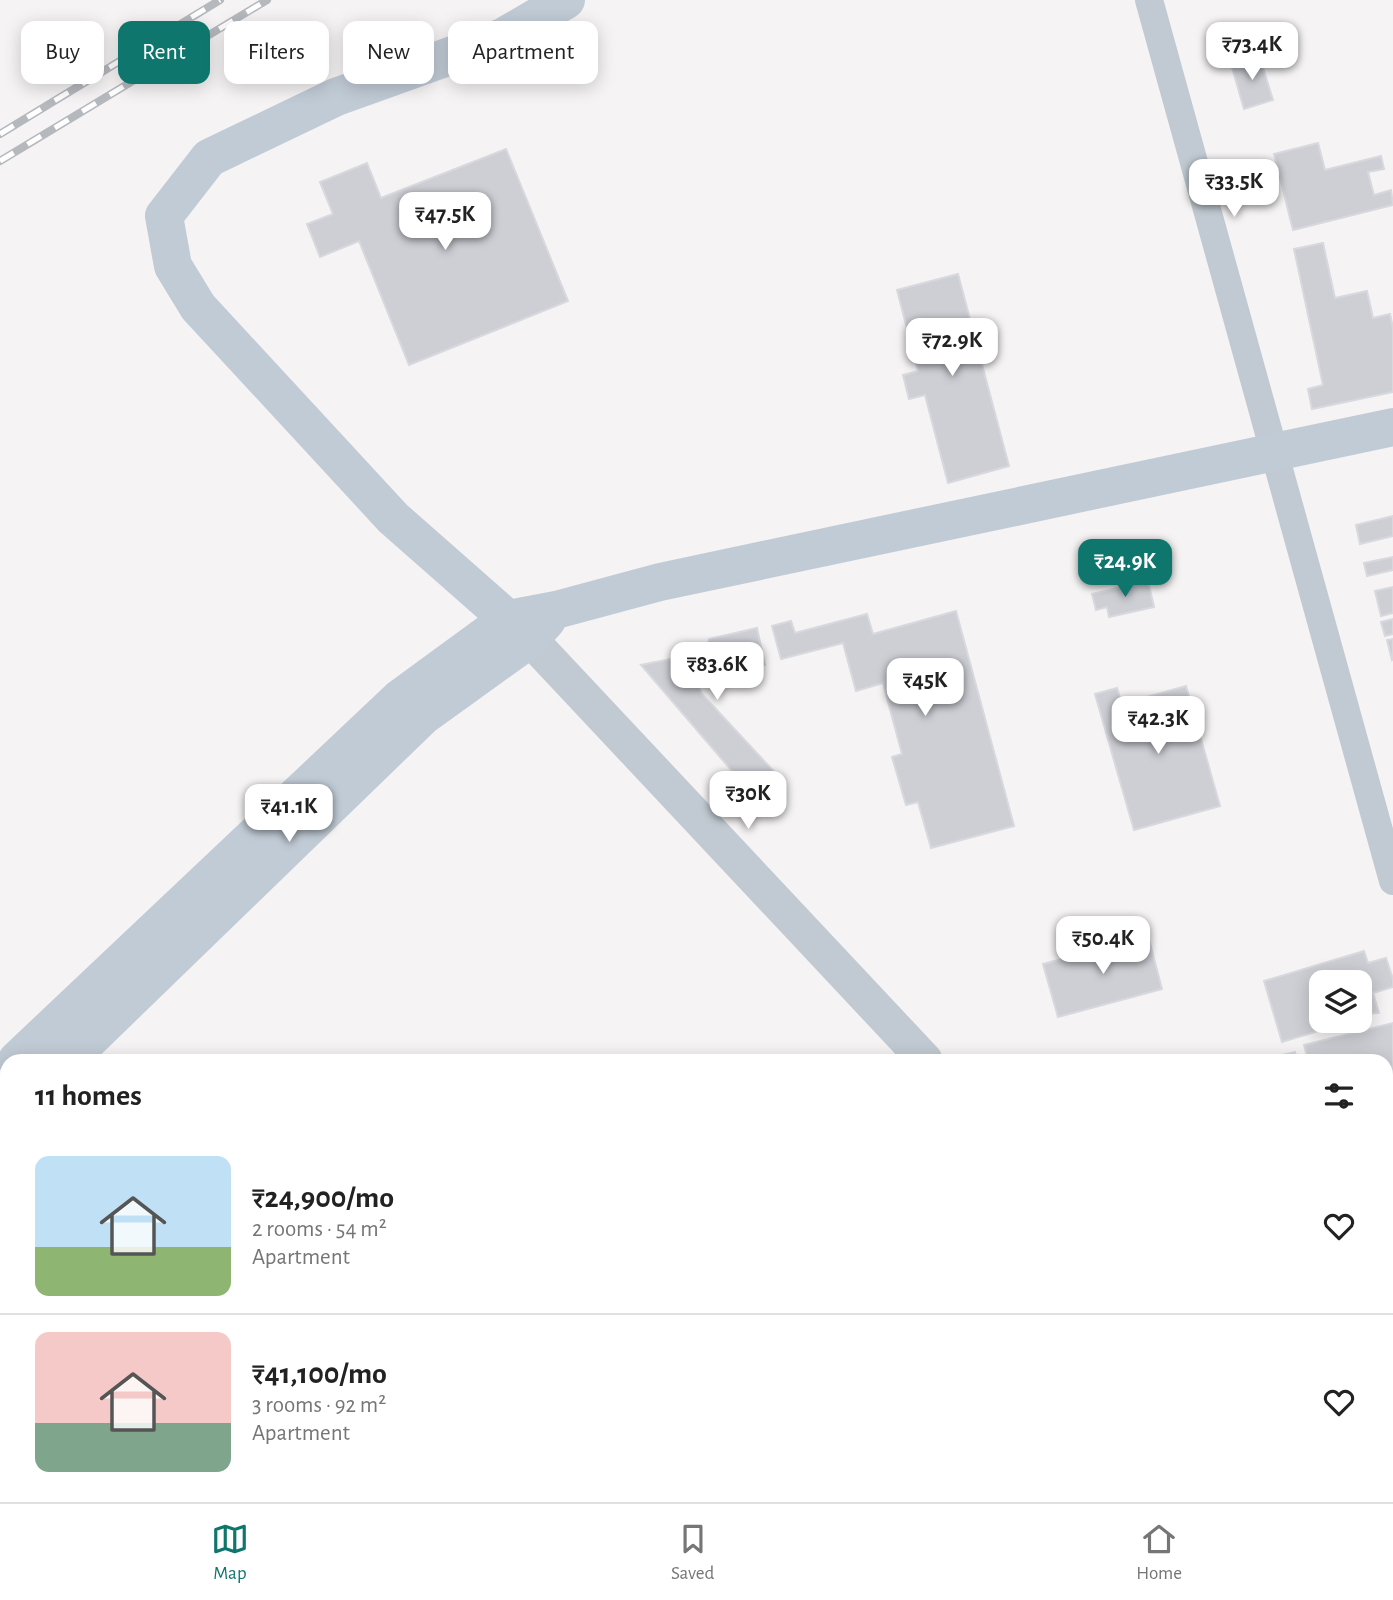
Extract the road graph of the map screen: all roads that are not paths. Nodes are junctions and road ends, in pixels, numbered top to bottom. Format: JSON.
{"nodes":[{"id":1,"x":566,"y":0,"type":"edge"},
{"id":2,"x":1149,"y":0,"type":"edge"},
{"id":3,"x":1393,"y":427,"type":"edge"},
{"id":4,"x":1273,"y":451,"type":"junction"},
{"id":5,"x":519,"y":629,"type":"junction"},
{"id":6,"x":1393,"y":881,"type":"edge"},
{"id":7,"x":23,"y":1054,"type":"edge"},
{"id":8,"x":74,"y":1054,"type":"edge"},
{"id":9,"x":919,"y":1054,"type":"edge"}],
"edges":[{"from":1,"to":5,"type":"main road"},
{"from":2,"to":4,"type":"street"},
{"from":3,"to":4,"type":"main road"},
{"from":4,"to":5,"type":"main road"},
{"from":4,"to":6,"type":"street"},
{"from":5,"to":7,"type":"main road"},
{"from":5,"to":8,"type":"main road"},
{"from":5,"to":9,"type":"street"}]}
